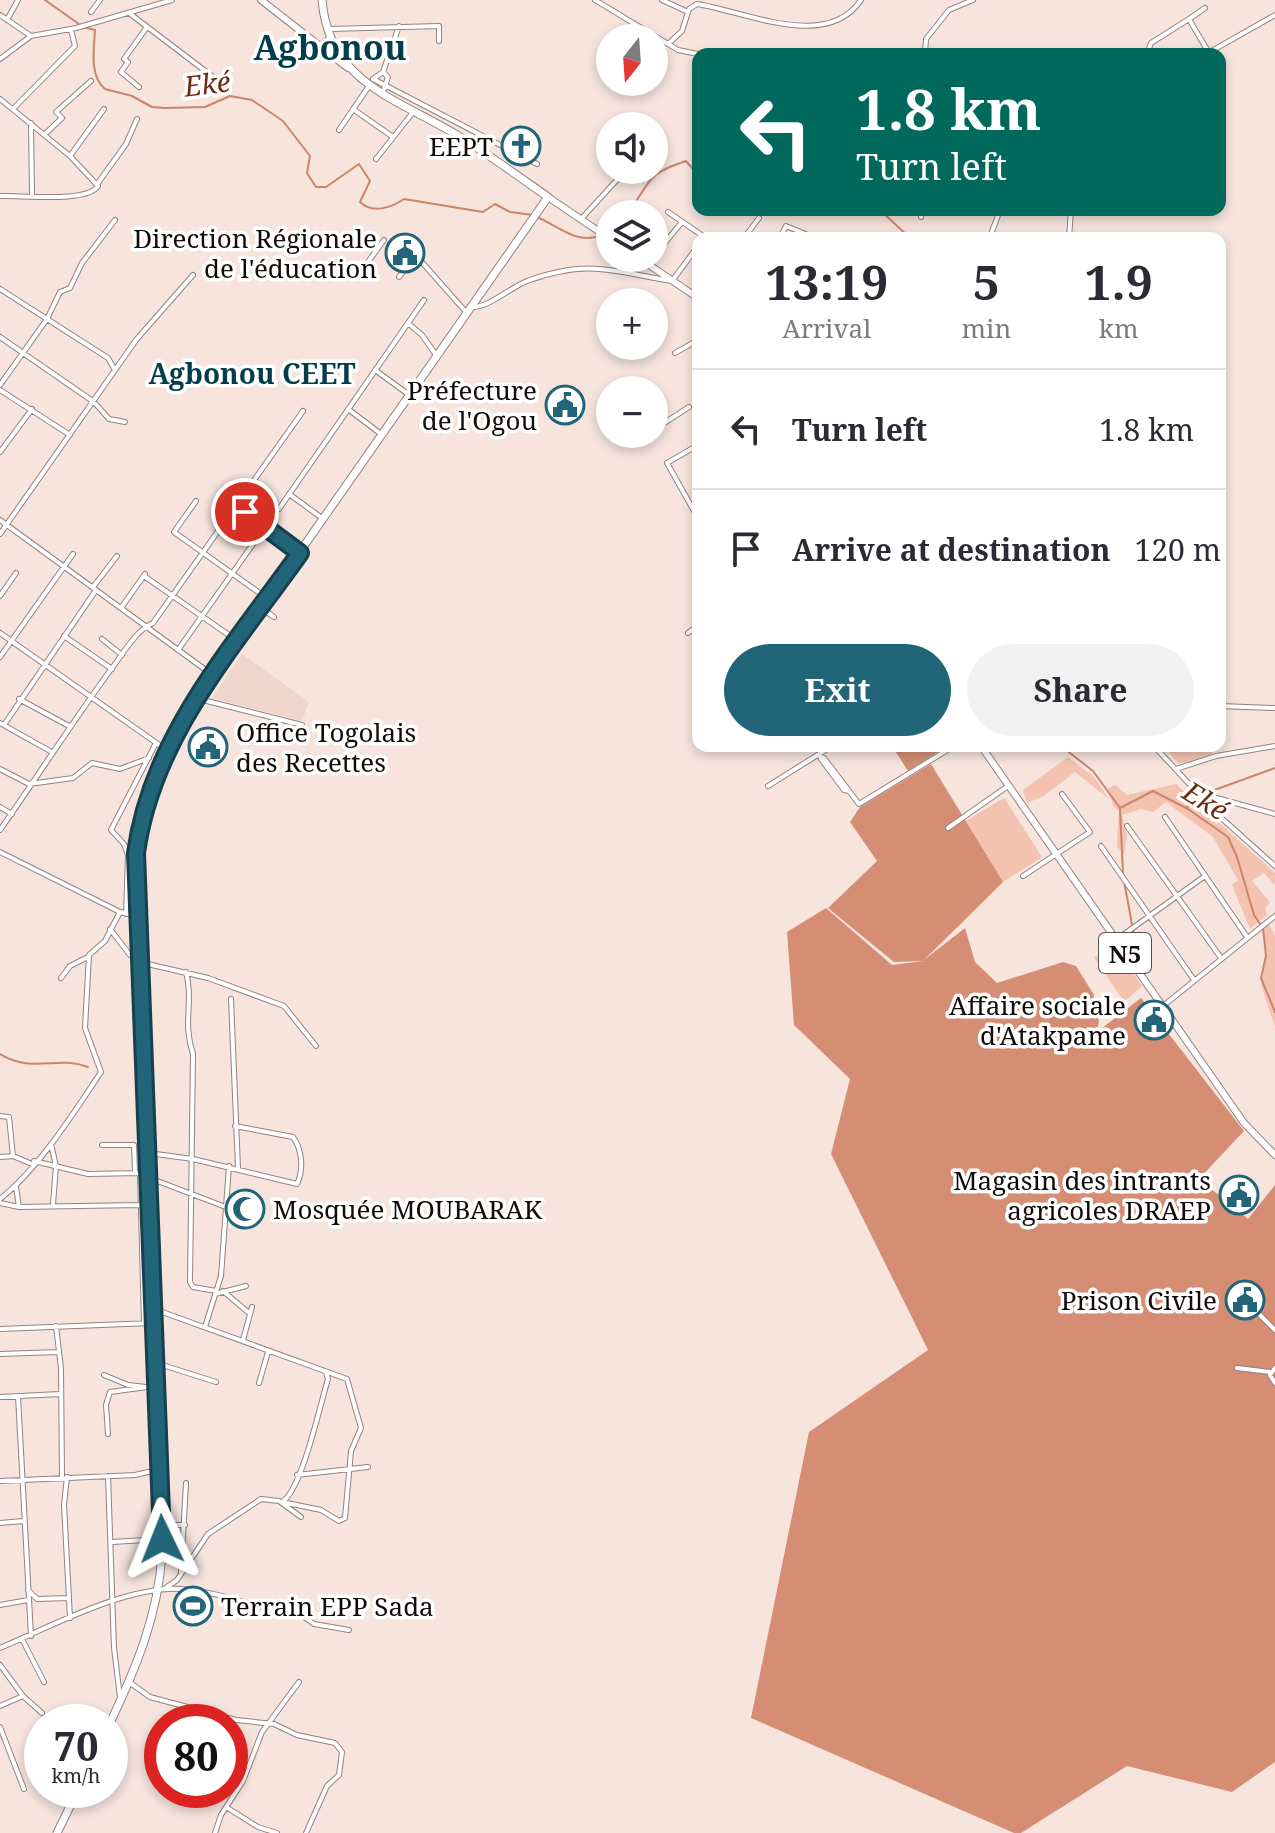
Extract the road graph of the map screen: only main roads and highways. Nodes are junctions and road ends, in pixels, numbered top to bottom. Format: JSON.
{"nodes":[{"id":1,"x":261,"y":0,"type":"edge"},
{"id":2,"x":322,"y":0,"type":"edge"},
{"id":3,"x":329,"y":34,"type":"junction"},
{"id":4,"x":319,"y":48,"type":"junction"},
{"id":5,"x":348,"y":68,"type":"junction"},
{"id":6,"x":371,"y":83,"type":"junction"},
{"id":7,"x":548,"y":197,"type":"junction"},
{"id":8,"x":596,"y":229,"type":"edge"},
{"id":9,"x":664,"y":272,"type":"edge"},
{"id":10,"x":692,"y":294,"type":"edge"},
{"id":11,"x":985,"y":752,"type":"edge"},
{"id":12,"x":1275,"y":1155,"type":"edge"},
{"id":13,"x":119,"y":1704,"type":"edge"},
{"id":14,"x":69,"y":1808,"type":"edge"},
{"id":15,"x":57,"y":1833,"type":"edge"}],
"edges":[{"from":1,"to":4,"type":"main road"},
{"from":2,"to":3,"type":"highway"},
{"from":3,"to":4,"type":"highway"},
{"from":3,"to":5,"type":"highway"},
{"from":3,"to":6,"type":"highway"},
{"from":4,"to":5,"type":"main road"},
{"from":5,"to":6,"type":"highway"},
{"from":6,"to":7,"type":"highway"},
{"from":7,"to":8,"type":"main road"},
{"from":7,"to":13,"type":"highway"},
{"from":9,"to":10,"type":"main road"},
{"from":11,"to":12,"type":"main road","number":"N5"},
{"from":14,"to":15,"type":"highway"}]}
